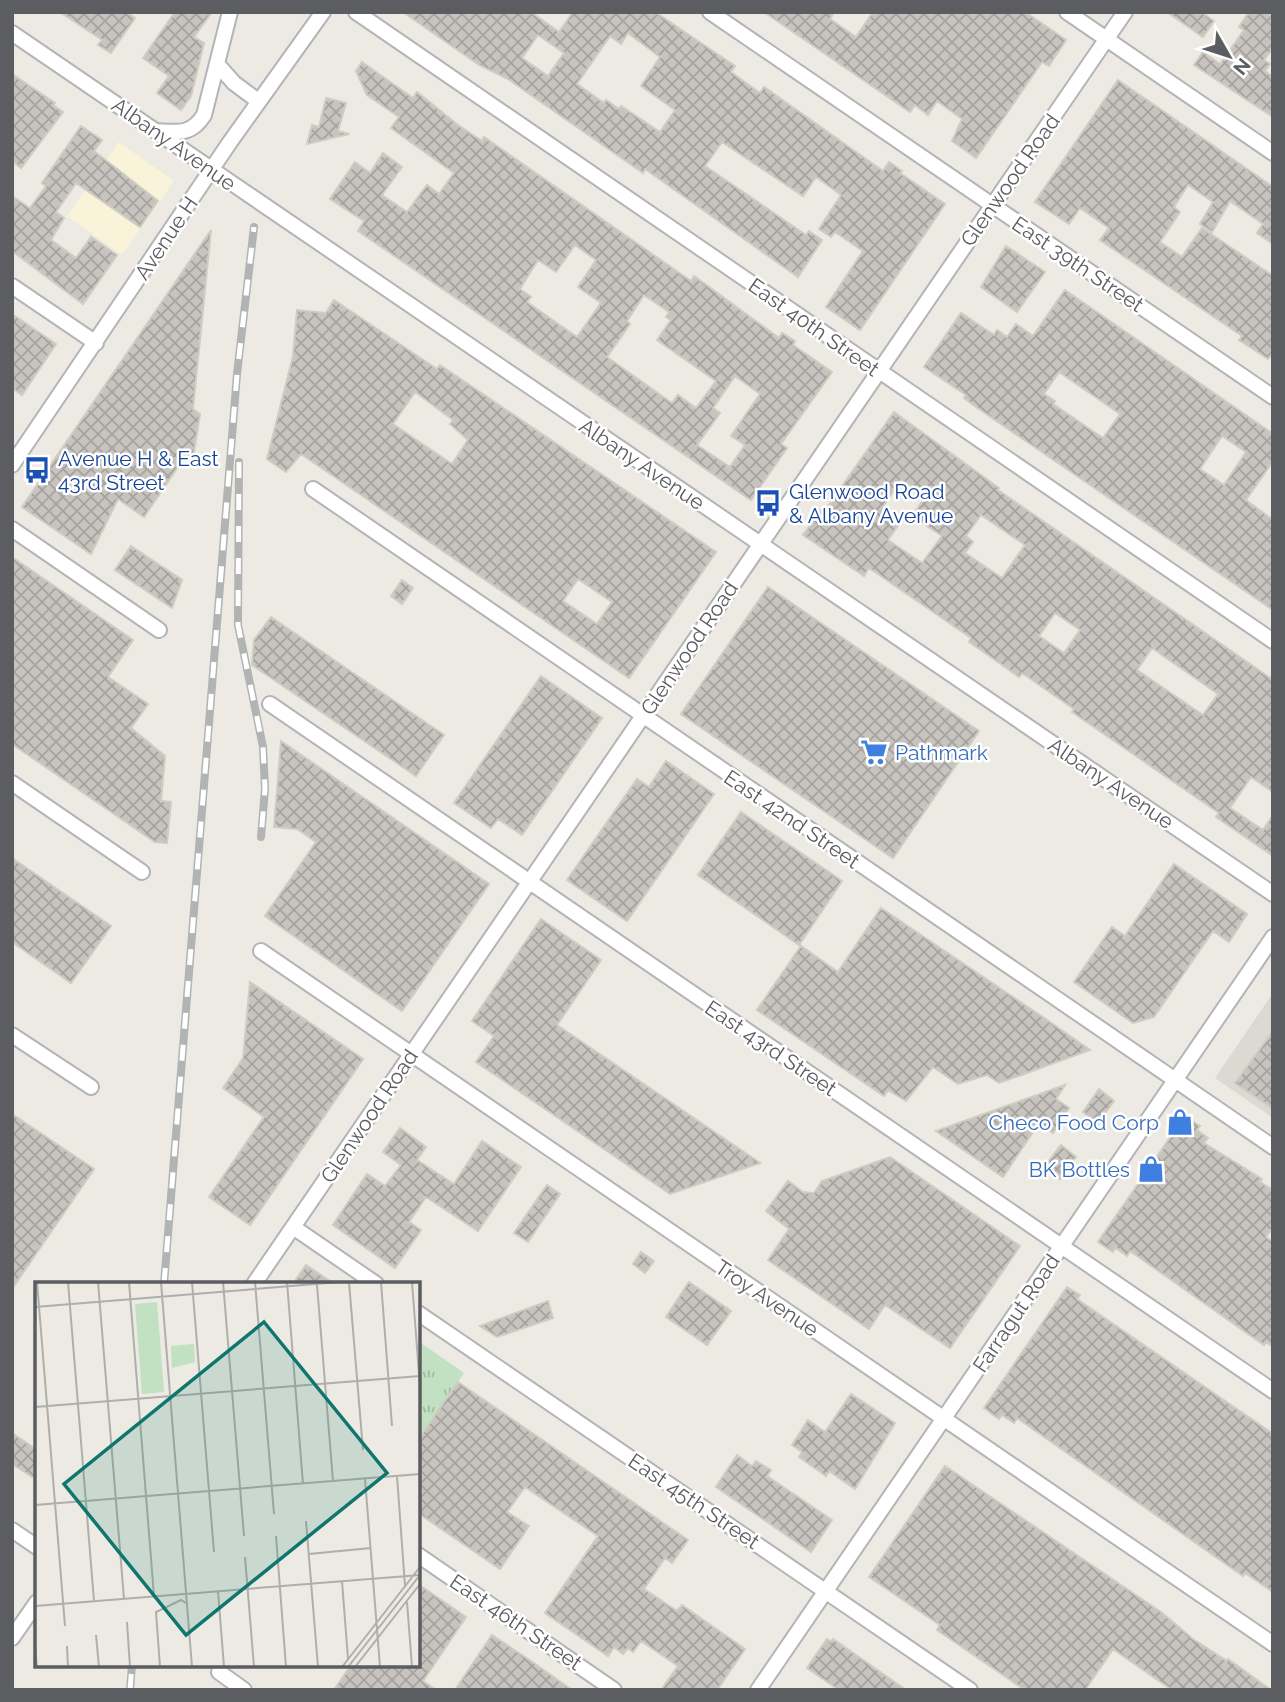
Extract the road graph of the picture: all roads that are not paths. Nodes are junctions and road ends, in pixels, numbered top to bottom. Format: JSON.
{"nodes":[{"id":1,"x":230,"y":12,"type":"edge"},
{"id":2,"x":323,"y":12,"type":"edge"},
{"id":3,"x":356,"y":12,"type":"edge"},
{"id":4,"x":710,"y":12,"type":"edge"},
{"id":5,"x":1067,"y":12,"type":"edge"},
{"id":6,"x":1125,"y":12,"type":"edge"},
{"id":7,"x":12,"y":33,"type":"edge"},
{"id":8,"x":1107,"y":39,"type":"junction"},
{"id":9,"x":217,"y":64,"type":"junction"},
{"id":10,"x":258,"y":101,"type":"junction"},
{"id":11,"x":154,"y":131,"type":"junction"},
{"id":12,"x":1273,"y":153,"type":"edge"},
{"id":13,"x":212,"y":170,"type":"junction"},
{"id":14,"x":992,"y":206,"type":"junction"},
{"id":15,"x":12,"y":286,"type":"edge"},
{"id":16,"x":96,"y":343,"type":"junction"},
{"id":17,"x":878,"y":372,"type":"junction"},
{"id":18,"x":1273,"y":397,"type":"edge"},
{"id":19,"x":12,"y":466,"type":"edge"},
{"id":20,"x":313,"y":489,"type":"dead end"},
{"id":21,"x":12,"y":529,"type":"edge"},
{"id":22,"x":760,"y":544,"type":"junction"},
{"id":23,"x":159,"y":629,"type":"dead end"},
{"id":24,"x":1273,"y":641,"type":"edge"},
{"id":25,"x":270,"y":704,"type":"dead end"},
{"id":26,"x":642,"y":717,"type":"junction"},
{"id":27,"x":12,"y":783,"type":"edge"},
{"id":28,"x":142,"y":872,"type":"dead end"},
{"id":29,"x":528,"y":883,"type":"junction"},
{"id":30,"x":1273,"y":894,"type":"edge"},
{"id":31,"x":1273,"y":937,"type":"edge"},
{"id":32,"x":261,"y":951,"type":"dead end"},
{"id":33,"x":12,"y":1035,"type":"edge"},
{"id":34,"x":411,"y":1055,"type":"junction"},
{"id":35,"x":1175,"y":1080,"type":"junction"},
{"id":36,"x":91,"y":1087,"type":"dead end"},
{"id":37,"x":1273,"y":1147,"type":"edge"},
{"id":38,"x":293,"y":1227,"type":"junction"},
{"id":39,"x":1061,"y":1246,"type":"junction"},
{"id":40,"x":255,"y":1282,"type":"edge"},
{"id":41,"x":373,"y":1282,"type":"edge"},
{"id":42,"x":420,"y":1313,"type":"edge"},
{"id":43,"x":1273,"y":1391,"type":"edge"},
{"id":44,"x":943,"y":1419,"type":"junction"},
{"id":45,"x":12,"y":1530,"type":"edge"},
{"id":46,"x":35,"y":1546,"type":"edge"},
{"id":47,"x":420,"y":1556,"type":"edge"},
{"id":48,"x":825,"y":1591,"type":"junction"},
{"id":49,"x":35,"y":1605,"type":"edge"},
{"id":50,"x":12,"y":1638,"type":"edge"},
{"id":51,"x":1273,"y":1644,"type":"edge"},
{"id":52,"x":219,"y":1672,"type":"dead end"},
{"id":53,"x":244,"y":1690,"type":"edge"},
{"id":54,"x":614,"y":1690,"type":"edge"},
{"id":55,"x":758,"y":1690,"type":"edge"},
{"id":56,"x":970,"y":1690,"type":"edge"}],
"edges":[{"from":1,"to":9,"type":"street"},
{"from":2,"to":10,"type":"street","name":"Avenue H"},
{"from":3,"to":17,"type":"street","name":"East 40th Street"},
{"from":4,"to":14,"type":"street","name":"East 39th Street"},
{"from":5,"to":8,"type":"street"},
{"from":6,"to":8,"type":"street","name":"Glenwood Road"},
{"from":7,"to":11,"type":"street","name":"Albany Avenue"},
{"from":8,"to":12,"type":"street"},
{"from":8,"to":14,"type":"street","name":"Glenwood Road"},
{"from":9,"to":10,"type":"street"},
{"from":9,"to":11,"type":"street"},
{"from":10,"to":13,"type":"street","name":"Avenue H"},
{"from":11,"to":13,"type":"street","name":"Albany Avenue"},
{"from":13,"to":16,"type":"street","name":"Avenue H"},
{"from":13,"to":22,"type":"street","name":"Albany Avenue"},
{"from":14,"to":17,"type":"street","name":"Glenwood Road"},
{"from":14,"to":18,"type":"street","name":"East 39th Street"},
{"from":15,"to":16,"type":"street"},
{"from":16,"to":19,"type":"street","name":"Avenue H"},
{"from":17,"to":22,"type":"street","name":"Glenwood Road"},
{"from":17,"to":24,"type":"street","name":"East 40th Street"},
{"from":20,"to":26,"type":"street","name":"East 42nd Street"},
{"from":21,"to":23,"type":"street"},
{"from":22,"to":26,"type":"street","name":"Glenwood Road"},
{"from":22,"to":30,"type":"street","name":"Albany Avenue"},
{"from":25,"to":29,"type":"street","name":"East 43rd Street"},
{"from":26,"to":29,"type":"street","name":"Glenwood Road"},
{"from":26,"to":35,"type":"street","name":"East 42nd Street"},
{"from":27,"to":28,"type":"street"},
{"from":29,"to":34,"type":"street","name":"Glenwood Road"},
{"from":29,"to":39,"type":"street","name":"East 43rd Street"},
{"from":31,"to":35,"type":"street","name":"Farragut Road"},
{"from":32,"to":34,"type":"street","name":"Troy Avenue"},
{"from":33,"to":36,"type":"street"},
{"from":34,"to":38,"type":"street","name":"Glenwood Road"},
{"from":34,"to":44,"type":"street","name":"Troy Avenue"},
{"from":35,"to":37,"type":"street","name":"East 42nd Street"},
{"from":35,"to":39,"type":"street","name":"Farragut Road"},
{"from":38,"to":40,"type":"street","name":"Glenwood Road"},
{"from":38,"to":41,"type":"street"},
{"from":39,"to":43,"type":"street","name":"East 43rd Street"},
{"from":39,"to":44,"type":"street","name":"Farragut Road"},
{"from":42,"to":48,"type":"street","name":"East 45th Street"},
{"from":44,"to":48,"type":"street","name":"Farragut Road"},
{"from":44,"to":51,"type":"street","name":"Troy Avenue"},
{"from":45,"to":46,"type":"street"},
{"from":47,"to":54,"type":"street","name":"East 46th Street"},
{"from":48,"to":55,"type":"street","name":"Farragut Road"},
{"from":48,"to":56,"type":"street","name":"East 45th Street"},
{"from":49,"to":50,"type":"street"},
{"from":52,"to":53,"type":"street"}]}
